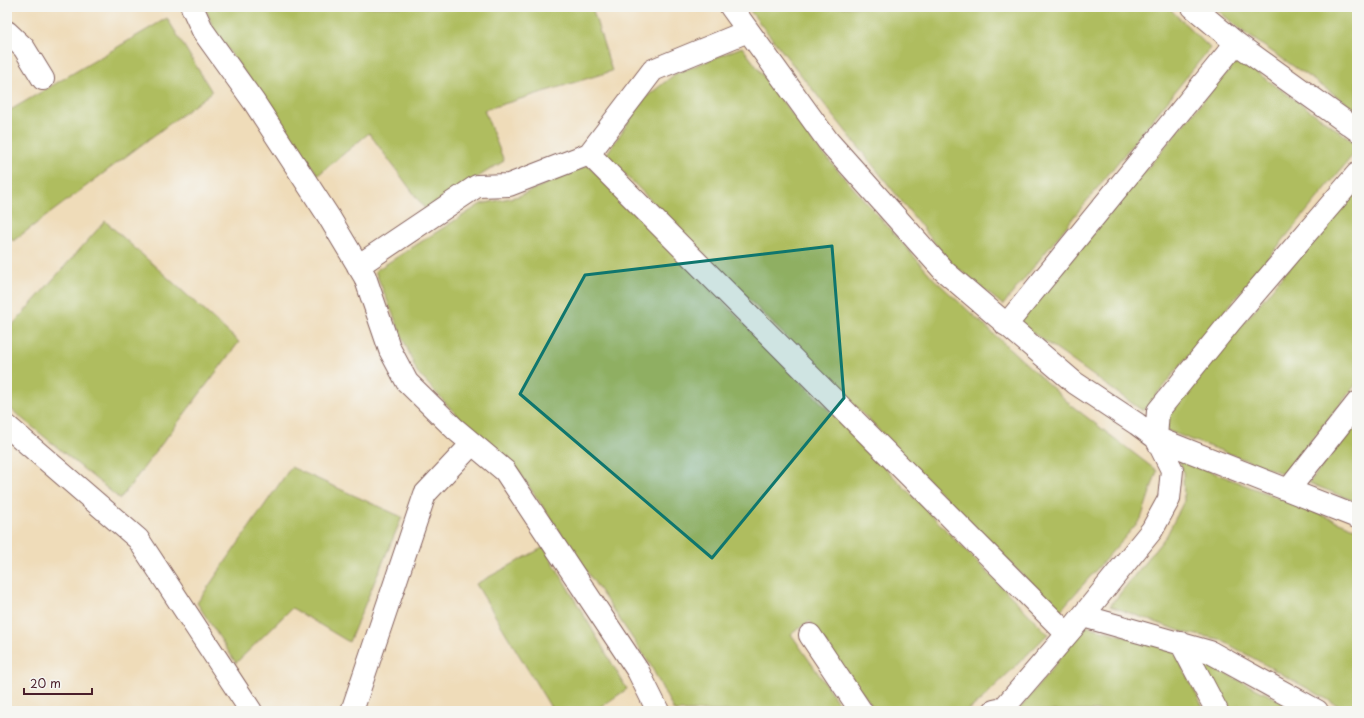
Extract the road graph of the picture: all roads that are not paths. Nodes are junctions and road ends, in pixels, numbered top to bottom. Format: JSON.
{"nodes":[{"id":1,"x":192,"y":7,"type":"edge"},
{"id":2,"x":731,"y":7,"type":"edge"},
{"id":3,"x":1194,"y":7,"type":"edge"},
{"id":4,"x":748,"y":31,"type":"junction"},
{"id":5,"x":7,"y":32,"type":"edge"},
{"id":6,"x":1236,"y":43,"type":"junction"},
{"id":7,"x":43,"y":79,"type":"dead end"},
{"id":8,"x":1357,"y":130,"type":"edge"},
{"id":9,"x":588,"y":154,"type":"junction"},
{"id":10,"x":1357,"y":174,"type":"edge"},
{"id":11,"x":358,"y":266,"type":"junction"},
{"id":12,"x":1006,"y":325,"type":"junction"},
{"id":13,"x":1357,"y":403,"type":"edge"},
{"id":14,"x":7,"y":426,"type":"edge"},
{"id":15,"x":1156,"y":438,"type":"junction"},
{"id":16,"x":472,"y":444,"type":"junction"},
{"id":17,"x":1289,"y":489,"type":"junction"},
{"id":18,"x":1357,"y":517,"type":"edge"},
{"id":19,"x":1083,"y":616,"type":"junction"},
{"id":20,"x":1068,"y":634,"type":"junction"},
{"id":21,"x":810,"y":635,"type":"dead end"},
{"id":22,"x":1181,"y":644,"type":"junction"},
{"id":23,"x":251,"y":711,"type":"edge"},
{"id":24,"x":352,"y":711,"type":"edge"},
{"id":25,"x":658,"y":711,"type":"edge"},
{"id":26,"x":861,"y":711,"type":"edge"},
{"id":27,"x":994,"y":711,"type":"edge"},
{"id":28,"x":1217,"y":711,"type":"edge"},
{"id":29,"x":1317,"y":711,"type":"edge"}],
"edges":[{"from":1,"to":11,"type":"lane"},
{"from":2,"to":4,"type":"lane"},
{"from":3,"to":6,"type":"lane"},
{"from":4,"to":9,"type":"lane"},
{"from":4,"to":12,"type":"lane"},
{"from":5,"to":7,"type":"lane"},
{"from":6,"to":8,"type":"lane"},
{"from":6,"to":12,"type":"lane"},
{"from":9,"to":11,"type":"lane"},
{"from":9,"to":20,"type":"lane"},
{"from":10,"to":15,"type":"lane"},
{"from":11,"to":16,"type":"lane"},
{"from":12,"to":15,"type":"lane"},
{"from":13,"to":17,"type":"lane"},
{"from":14,"to":23,"type":"lane"},
{"from":15,"to":17,"type":"lane"},
{"from":15,"to":19,"type":"lane"},
{"from":16,"to":24,"type":"lane"},
{"from":16,"to":25,"type":"lane"},
{"from":17,"to":18,"type":"lane"},
{"from":19,"to":20,"type":"lane"},
{"from":19,"to":22,"type":"lane"},
{"from":20,"to":27,"type":"lane"},
{"from":21,"to":26,"type":"lane"},
{"from":22,"to":28,"type":"lane"},
{"from":22,"to":29,"type":"lane"}]}
